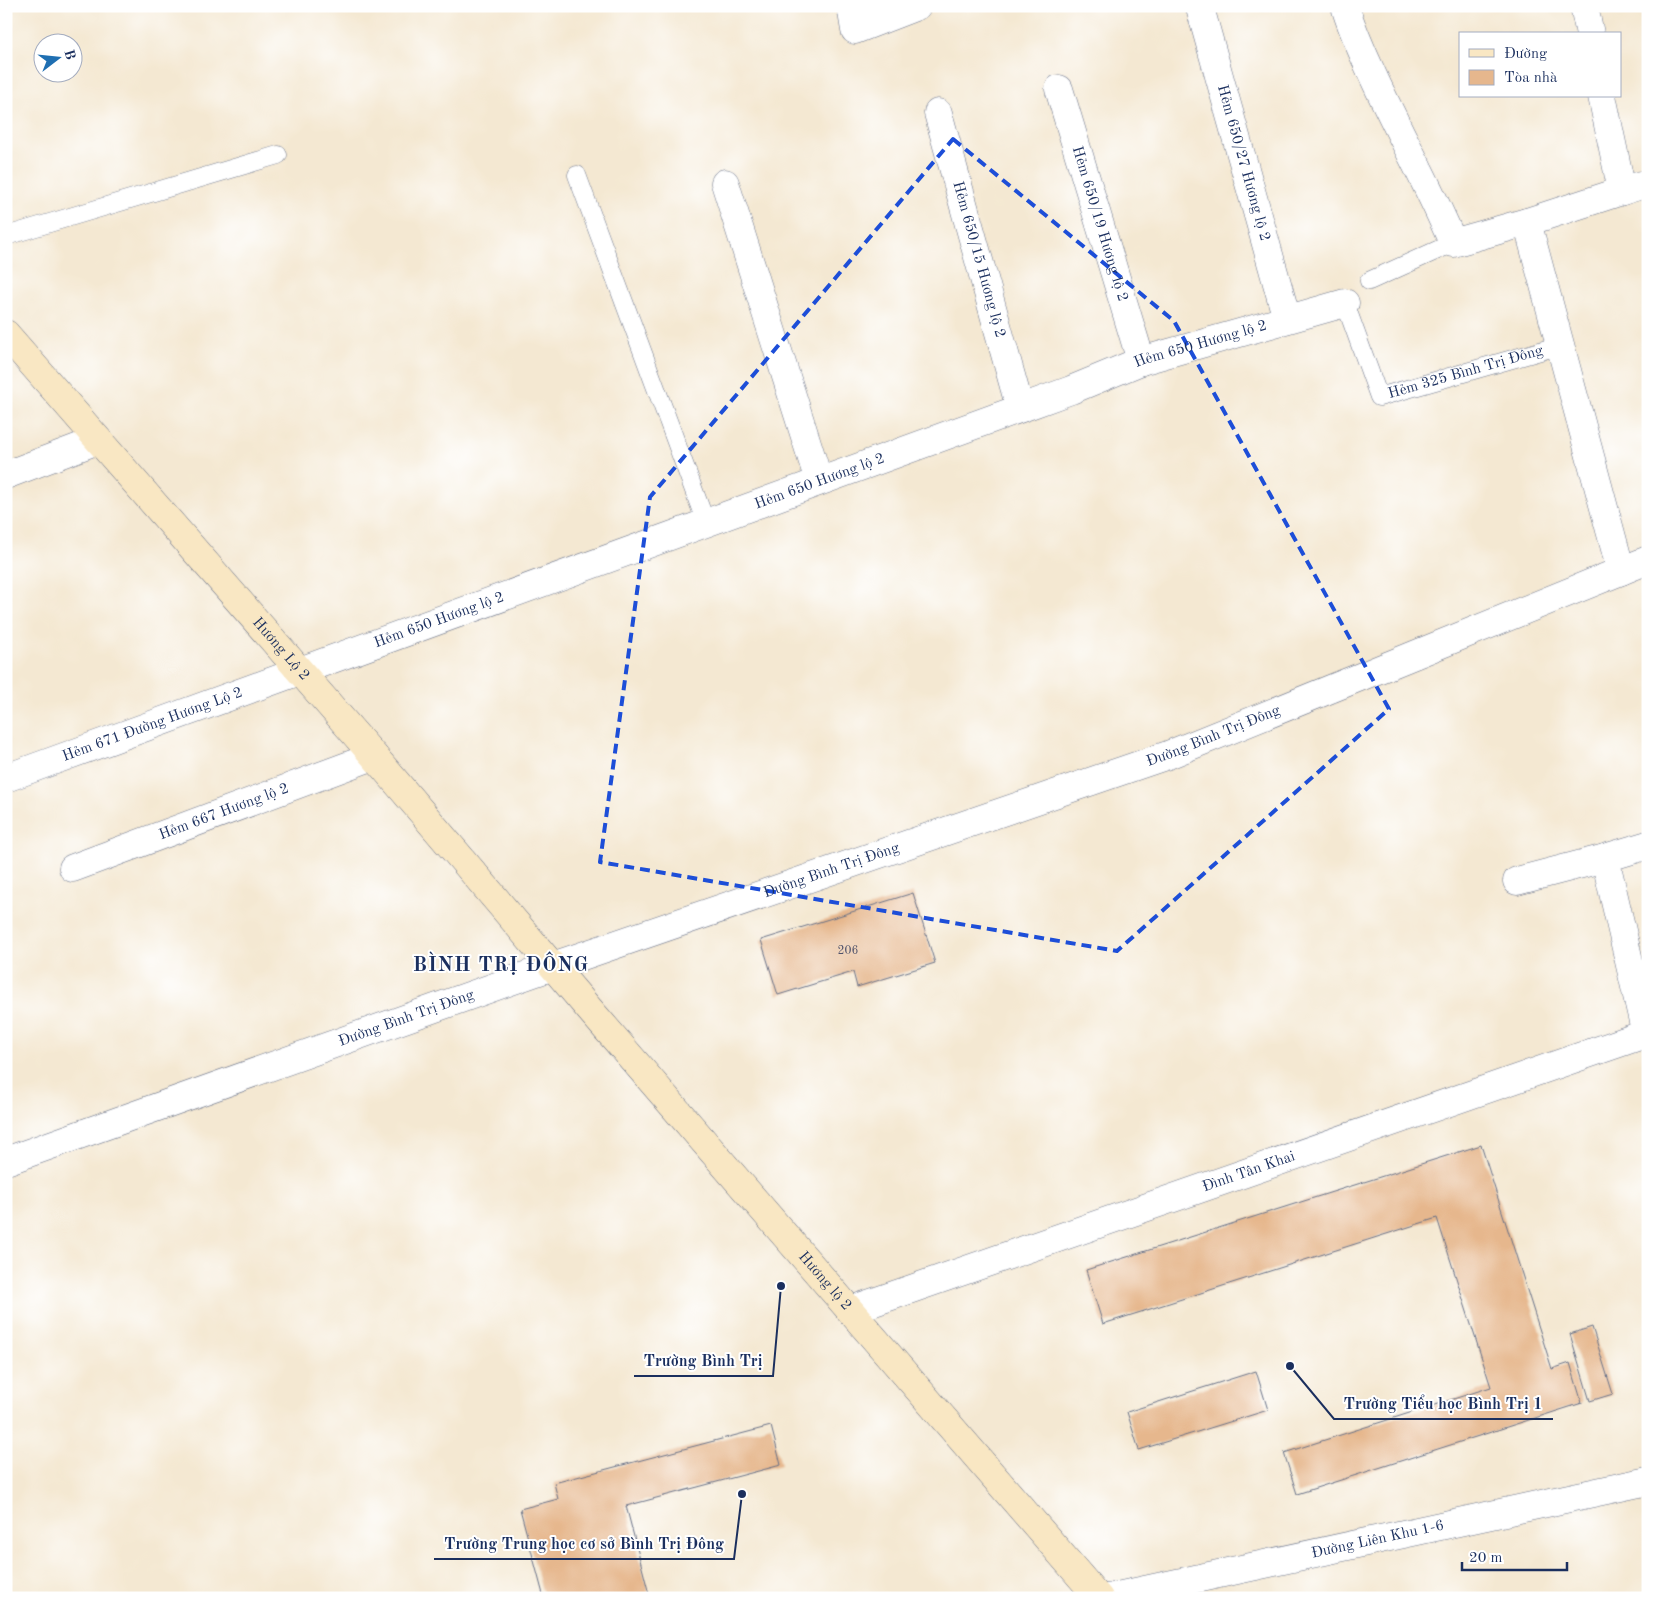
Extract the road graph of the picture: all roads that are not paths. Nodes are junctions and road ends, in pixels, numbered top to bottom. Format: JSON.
{"nodes":[{"id":1,"x":917,"y":6,"type":"edge"},
{"id":2,"x":1345,"y":6,"type":"edge"},
{"id":3,"x":1584,"y":6,"type":"edge"},
{"id":4,"x":1200,"y":8,"type":"dead end"},
{"id":5,"x":853,"y":18,"type":"edge"},
{"id":6,"x":1590,"y":32,"type":"edge"},
{"id":7,"x":1059,"y":89,"type":"dead end"},
{"id":8,"x":1602,"y":98,"type":"edge"},
{"id":9,"x":938,"y":113,"type":"dead end"},
{"id":10,"x":278,"y":155,"type":"dead end"},
{"id":11,"x":577,"y":175,"type":"dead end"},
{"id":12,"x":725,"y":183,"type":"dead end"},
{"id":13,"x":1648,"y":183,"type":"edge"},
{"id":14,"x":1622,"y":191,"type":"junction"},
{"id":15,"x":1527,"y":222,"type":"junction"},
{"id":16,"x":6,"y":236,"type":"edge"},
{"id":17,"x":1453,"y":243,"type":"junction"},
{"id":18,"x":1369,"y":281,"type":"dead end"},
{"id":19,"x":1345,"y":303,"type":"joint"},
{"id":20,"x":1287,"y":319,"type":"junction"},
{"id":21,"x":6,"y":334,"type":"edge"},
{"id":22,"x":1561,"y":345,"type":"junction"},
{"id":23,"x":1141,"y":361,"type":"junction"},
{"id":24,"x":1020,"y":408,"type":"junction"},
{"id":25,"x":98,"y":440,"type":"junction"},
{"id":26,"x":6,"y":475,"type":"edge"},
{"id":27,"x":819,"y":482,"type":"junction"},
{"id":28,"x":706,"y":523,"type":"junction"},
{"id":29,"x":1648,"y":560,"type":"edge"},
{"id":30,"x":1621,"y":571,"type":"junction"},
{"id":31,"x":300,"y":670,"type":"junction"},
{"id":32,"x":374,"y":756,"type":"junction"},
{"id":33,"x":6,"y":778,"type":"edge"},
{"id":34,"x":1648,"y":845,"type":"edge"},
{"id":35,"x":1605,"y":858,"type":"junction"},
{"id":36,"x":74,"y":868,"type":"dead end"},
{"id":37,"x":1517,"y":881,"type":"dead end"},
{"id":38,"x":553,"y":966,"type":"junction"},
{"id":39,"x":1647,"y":1034,"type":"edge"},
{"id":40,"x":6,"y":1161,"type":"edge"},
{"id":41,"x":851,"y":1310,"type":"junction"},
{"id":42,"x":1648,"y":1481,"type":"edge"},
{"id":43,"x":1098,"y":1598,"type":"edge"},
{"id":44,"x":1108,"y":1598,"type":"edge"}],
"edges":[{"from":1,"to":5,"type":"street"},
{"from":2,"to":17,"type":"street"},
{"from":3,"to":6,"type":"street"},
{"from":4,"to":20,"type":"street","name":"Hẻm 650/27 Hương lộ 2"},
{"from":7,"to":23,"type":"street","name":"Hẻm 650/19 Hương lộ 2"},
{"from":8,"to":14,"type":"street"},
{"from":9,"to":24,"type":"street","name":"Hẻm 650/15 Hương lộ 2"},
{"from":10,"to":16,"type":"lane"},
{"from":11,"to":28,"type":"lane"},
{"from":12,"to":27,"type":"street"},
{"from":13,"to":14,"type":"street"},
{"from":14,"to":15,"type":"street"},
{"from":15,"to":17,"type":"street"},
{"from":15,"to":22,"type":"street","name":"Hẻm 325 Bình Trị Đông"},
{"from":17,"to":18,"type":"lane"},
{"from":19,"to":20,"type":"street","name":"Hẻm 650 Hương lộ 2"},
{"from":19,"to":22,"type":"lane","name":"Hẻm 325 Bình Trị Đông"},
{"from":20,"to":23,"type":"street","name":"Hẻm 650 Hương lộ 2"},
{"from":21,"to":25,"type":"main road","name":"Hương Lộ 2"},
{"from":22,"to":30,"type":"street","name":"Hẻm 325 Bình Trị Đông"},
{"from":23,"to":24,"type":"street","name":"Hẻm 650 Hương lộ 2"},
{"from":24,"to":27,"type":"street","name":"Hẻm 650 Hương lộ 2"},
{"from":25,"to":26,"type":"street"},
{"from":25,"to":31,"type":"main road","name":"Hương Lộ 2"},
{"from":27,"to":28,"type":"street","name":"Hẻm 650 Hương lộ 2"},
{"from":28,"to":31,"type":"street","name":"Hẻm 650 Hương lộ 2"},
{"from":29,"to":30,"type":"street","name":"Đường Bình Trị Đông"},
{"from":30,"to":38,"type":"street","name":"Đường Bình Trị Đông"},
{"from":31,"to":32,"type":"main road","name":"Hương Lộ 2"},
{"from":31,"to":33,"type":"street","name":"Hẻm 671 Đường Hương Lộ 2"},
{"from":32,"to":36,"type":"street","name":"Hẻm 667 Hương lộ 2"},
{"from":32,"to":38,"type":"main road","name":"Hương Lộ 2"},
{"from":34,"to":35,"type":"street"},
{"from":35,"to":37,"type":"street"},
{"from":35,"to":39,"type":"street"},
{"from":38,"to":40,"type":"street","name":"Đường Bình Trị Đông"},
{"from":38,"to":41,"type":"main road","name":"Hương lộ 2"},
{"from":39,"to":41,"type":"street","name":"Đình Tân Khai"},
{"from":41,"to":43,"type":"main road","name":"Hương lộ 2"},
{"from":42,"to":44,"type":"street","name":"Đường Liên Khu 1-6"}]}
